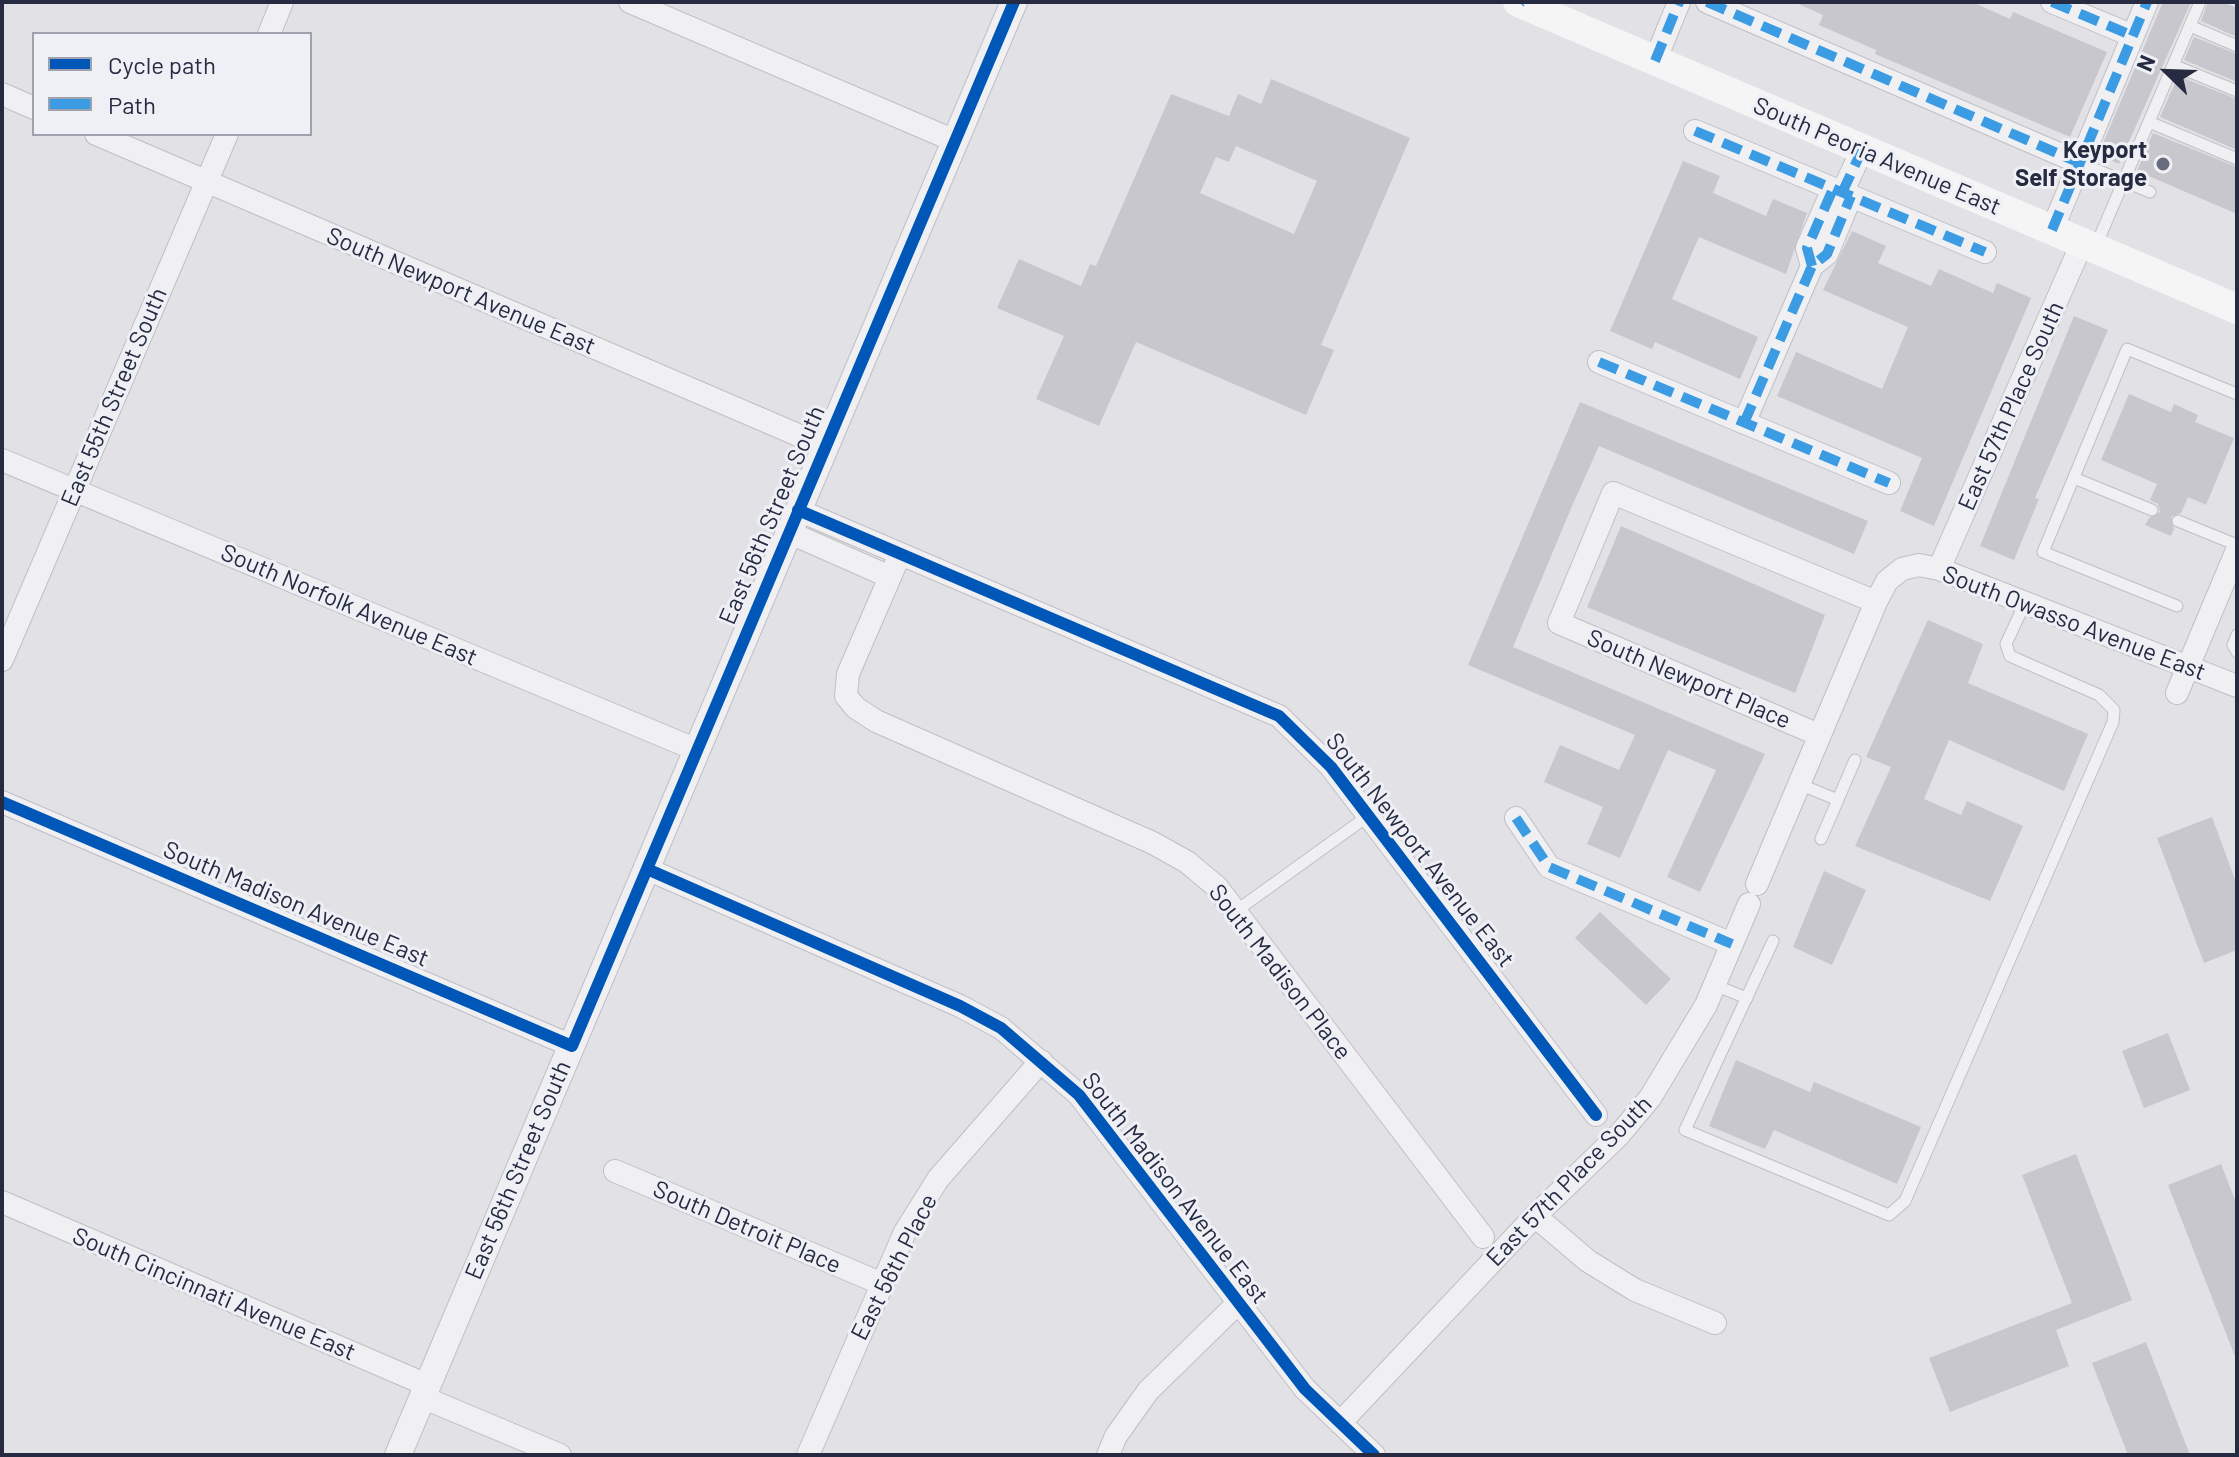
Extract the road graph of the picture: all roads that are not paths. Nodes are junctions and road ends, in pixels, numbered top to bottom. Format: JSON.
{"nodes":[{"id":1,"x":282,"y":2,"type":"edge"},
{"id":2,"x":630,"y":2,"type":"edge"},
{"id":3,"x":1014,"y":2,"type":"edge"},
{"id":4,"x":1519,"y":2,"type":"edge"},
{"id":5,"x":1679,"y":2,"type":"edge"},
{"id":6,"x":1707,"y":2,"type":"edge"},
{"id":7,"x":2052,"y":2,"type":"edge"},
{"id":8,"x":2147,"y":2,"type":"edge"},
{"id":9,"x":2200,"y":2,"type":"edge"},
{"id":10,"x":2190,"y":26,"type":"junction"},
{"id":11,"x":270,"y":32,"type":"edge"},
{"id":12,"x":2133,"y":36,"type":"junction"},
{"id":13,"x":2237,"y":46,"type":"edge"},
{"id":14,"x":1655,"y":61,"type":"junction"},
{"id":15,"x":2173,"y":65,"type":"junction"},
{"id":16,"x":2237,"y":91,"type":"edge"},
{"id":17,"x":2,"y":94,"type":"edge"},
{"id":18,"x":32,"y":107,"type":"edge"},
{"id":19,"x":2149,"y":122,"type":"junction"},
{"id":20,"x":1695,"y":131,"type":"dead end"},
{"id":21,"x":101,"y":136,"type":"edge"},
{"id":22,"x":226,"y":136,"type":"edge"},
{"id":23,"x":955,"y":141,"type":"junction"},
{"id":24,"x":1862,"y":150,"type":"junction"},
{"id":25,"x":2237,"y":159,"type":"edge"},
{"id":26,"x":2080,"y":163,"type":"junction"},
{"id":27,"x":2123,"y":181,"type":"junction"},
{"id":28,"x":207,"y":182,"type":"junction"},
{"id":29,"x":2150,"y":192,"type":"dead end"},
{"id":30,"x":1842,"y":193,"type":"junction"},
{"id":31,"x":2052,"y":230,"type":"junction"},
{"id":32,"x":2088,"y":246,"type":"junction"},
{"id":33,"x":1985,"y":252,"type":"dead end"},
{"id":34,"x":2237,"y":309,"type":"edge"},
{"id":35,"x":1599,"y":362,"type":"dead end"},
{"id":36,"x":2237,"y":394,"type":"edge"},
{"id":37,"x":1744,"y":423,"type":"junction"},
{"id":38,"x":826,"y":447,"type":"junction"},
{"id":39,"x":2,"y":460,"type":"edge"},
{"id":40,"x":2074,"y":478,"type":"junction"},
{"id":41,"x":1889,"y":483,"type":"dead end"},
{"id":42,"x":74,"y":490,"type":"junction"},
{"id":43,"x":2152,"y":510,"type":"dead end"},
{"id":44,"x":793,"y":521,"type":"junction"},
{"id":45,"x":2178,"y":521,"type":"dead end"},
{"id":46,"x":2237,"y":548,"type":"edge"},
{"id":47,"x":900,"y":554,"type":"junction"},
{"id":48,"x":1939,"y":569,"type":"junction"},
{"id":49,"x":890,"y":577,"type":"junction"},
{"id":50,"x":1876,"y":602,"type":"junction"},
{"id":51,"x":2024,"y":605,"type":"junction"},
{"id":52,"x":2177,"y":606,"type":"dead end"},
{"id":53,"x":2237,"y":635,"type":"edge"},
{"id":54,"x":2237,"y":652,"type":"edge"},
{"id":55,"x":2,"y":660,"type":"edge"},
{"id":56,"x":2188,"y":667,"type":"junction"},
{"id":57,"x":2237,"y":686,"type":"edge"},
{"id":58,"x":2177,"y":693,"type":"dead end"},
{"id":59,"x":1819,"y":735,"type":"junction"},
{"id":60,"x":697,"y":750,"type":"junction"},
{"id":61,"x":1855,"y":760,"type":"dead end"},
{"id":62,"x":1799,"y":784,"type":"junction"},
{"id":63,"x":1838,"y":800,"type":"junction"},
{"id":64,"x":2,"y":802,"type":"edge"},
{"id":65,"x":1368,"y":816,"type":"junction"},
{"id":66,"x":1516,"y":818,"type":"dead end"},
{"id":67,"x":1821,"y":839,"type":"dead end"},
{"id":68,"x":647,"y":869,"type":"junction"},
{"id":69,"x":1236,"y":911,"type":"junction"},
{"id":70,"x":1773,"y":941,"type":"dead end"},
{"id":71,"x":1732,"y":944,"type":"junction"},
{"id":72,"x":1714,"y":985,"type":"junction"},
{"id":73,"x":1747,"y":998,"type":"junction"},
{"id":74,"x":572,"y":1046,"type":"junction"},
{"id":75,"x":1041,"y":1061,"type":"junction"},
{"id":76,"x":1596,"y":1115,"type":"dead end"},
{"id":77,"x":615,"y":1171,"type":"dead end"},
{"id":78,"x":2,"y":1202,"type":"edge"},
{"id":79,"x":1535,"y":1216,"type":"junction"},
{"id":80,"x":1483,"y":1237,"type":"dead end"},
{"id":81,"x":880,"y":1283,"type":"junction"},
{"id":82,"x":1238,"y":1303,"type":"junction"},
{"id":83,"x":1715,"y":1323,"type":"dead end"},
{"id":84,"x":424,"y":1391,"type":"junction"},
{"id":85,"x":1340,"y":1423,"type":"junction"},
{"id":86,"x":398,"y":1455,"type":"edge"},
{"id":87,"x":560,"y":1455,"type":"edge"},
{"id":88,"x":808,"y":1455,"type":"edge"},
{"id":89,"x":1108,"y":1455,"type":"edge"},
{"id":90,"x":1374,"y":1455,"type":"edge"}],
"edges":[{"from":1,"to":11,"type":"street"},
{"from":2,"to":23,"type":"street"},
{"from":3,"to":23,"type":"street","name":"East 56th Street South"},
{"from":4,"to":14,"type":"main road","name":"South Peoria Avenue East"},
{"from":5,"to":14,"type":"street"},
{"from":6,"to":26,"type":"street"},
{"from":7,"to":12,"type":"street"},
{"from":8,"to":12,"type":"street"},
{"from":9,"to":10,"type":"lane"},
{"from":10,"to":13,"type":"lane"},
{"from":10,"to":15,"type":"lane"},
{"from":12,"to":26,"type":"street"},
{"from":14,"to":24,"type":"main road","name":"South Peoria Avenue East"},
{"from":15,"to":16,"type":"lane"},
{"from":15,"to":19,"type":"lane"},
{"from":17,"to":18,"type":"street"},
{"from":19,"to":25,"type":"lane"},
{"from":19,"to":27,"type":"lane"},
{"from":20,"to":30,"type":"street"},
{"from":21,"to":28,"type":"street","name":"South Newport Avenue East"},
{"from":22,"to":28,"type":"street","name":"East 55th Street South"},
{"from":23,"to":38,"type":"street","name":"East 56th Street South"},
{"from":24,"to":30,"type":"street"},
{"from":24,"to":31,"type":"main road","name":"South Peoria Avenue East"},
{"from":26,"to":27,"type":"lane"},
{"from":26,"to":31,"type":"street"},
{"from":27,"to":29,"type":"lane"},
{"from":27,"to":32,"type":"lane"},
{"from":28,"to":38,"type":"street","name":"South Newport Avenue East"},
{"from":28,"to":42,"type":"street","name":"East 55th Street South"},
{"from":30,"to":33,"type":"street"},
{"from":30,"to":37,"type":"street"},
{"from":31,"to":32,"type":"main road","name":"South Peoria Avenue East"},
{"from":32,"to":34,"type":"main road","name":"South Peoria Avenue East"},
{"from":32,"to":48,"type":"street","name":"East 57th Place South"},
{"from":35,"to":37,"type":"street"},
{"from":36,"to":40,"type":"lane"},
{"from":37,"to":41,"type":"street"},
{"from":38,"to":44,"type":"street","name":"East 56th Street South"},
{"from":39,"to":42,"type":"street","name":"South Norfolk Avenue East"},
{"from":40,"to":43,"type":"lane"},
{"from":40,"to":52,"type":"lane"},
{"from":42,"to":55,"type":"street","name":"East 55th Street South"},
{"from":42,"to":60,"type":"street","name":"South Norfolk Avenue East"},
{"from":44,"to":47,"type":"street","name":"South Newport Avenue East"},
{"from":44,"to":49,"type":"street"},
{"from":44,"to":60,"type":"street","name":"East 56th Street South"},
{"from":45,"to":46,"type":"lane"},
{"from":46,"to":56,"type":"street"},
{"from":47,"to":49,"type":"street"},
{"from":47,"to":65,"type":"street","name":"South Newport Avenue East"},
{"from":48,"to":50,"type":"street","name":"South Owasso Avenue East"},
{"from":48,"to":51,"type":"street","name":"South Owasso Avenue East"},
{"from":49,"to":69,"type":"street","name":"South Madison Place"},
{"from":50,"to":59,"type":"street","name":"East 57th Place South"},
{"from":50,"to":59,"type":"street","name":"South Newport Place"},
{"from":51,"to":56,"type":"street","name":"South Owasso Avenue East"},
{"from":51,"to":73,"type":"lane"},
{"from":53,"to":54,"type":"lane"},
{"from":56,"to":57,"type":"street","name":"South Owasso Avenue East"},
{"from":56,"to":58,"type":"street"},
{"from":59,"to":62,"type":"street","name":"East 57th Place South"},
{"from":60,"to":68,"type":"street","name":"East 56th Street South"},
{"from":61,"to":63,"type":"lane"},
{"from":62,"to":63,"type":"lane"},
{"from":62,"to":71,"type":"street","name":"East 57th Place South"},
{"from":63,"to":67,"type":"lane"},
{"from":64,"to":74,"type":"street","name":"South Madison Avenue East"},
{"from":65,"to":69,"type":"lane"},
{"from":65,"to":76,"type":"street","name":"South Newport Avenue East"},
{"from":66,"to":71,"type":"street"},
{"from":68,"to":74,"type":"street","name":"East 56th Street South"},
{"from":68,"to":75,"type":"street","name":"South Madison Avenue East"},
{"from":69,"to":80,"type":"street","name":"South Madison Place"},
{"from":70,"to":73,"type":"lane"},
{"from":71,"to":72,"type":"street","name":"East 57th Place South"},
{"from":72,"to":73,"type":"lane"},
{"from":72,"to":79,"type":"street","name":"East 57th Place South"},
{"from":74,"to":84,"type":"street","name":"East 56th Street South"},
{"from":75,"to":81,"type":"street","name":"East 56th Place"},
{"from":75,"to":82,"type":"street","name":"South Madison Avenue East"},
{"from":77,"to":81,"type":"street","name":"South Detroit Place"},
{"from":78,"to":84,"type":"street","name":"South Cincinnati Avenue East"},
{"from":79,"to":83,"type":"street"},
{"from":79,"to":85,"type":"street","name":"East 57th Place South"},
{"from":81,"to":88,"type":"street","name":"East 56th Place"},
{"from":82,"to":85,"type":"street","name":"South Madison Avenue East"},
{"from":82,"to":89,"type":"street"},
{"from":84,"to":86,"type":"street","name":"East 56th Street South"},
{"from":84,"to":87,"type":"street","name":"South Cincinnati Avenue East"},
{"from":85,"to":90,"type":"street","name":"South Madison Avenue East"}]}
